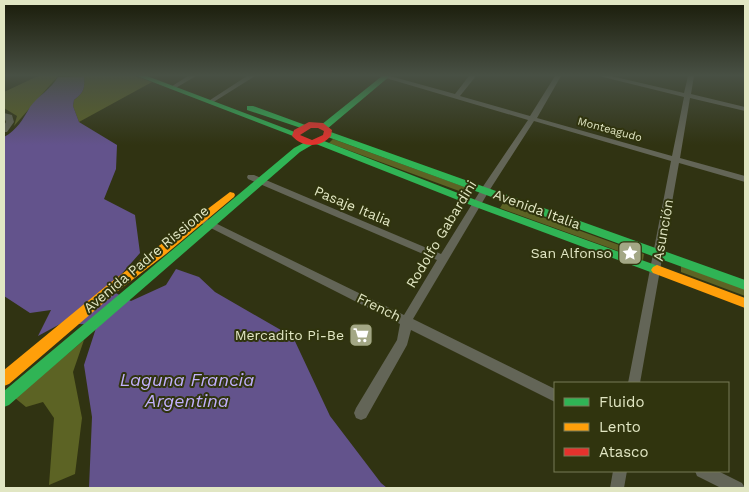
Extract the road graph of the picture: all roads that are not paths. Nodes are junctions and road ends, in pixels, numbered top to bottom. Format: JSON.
{"nodes":[{"id":1,"x":211,"y":99,"type":"edge"},
{"id":2,"x":356,"y":99,"type":"edge"},
{"id":3,"x":462,"y":99,"type":"edge"},
{"id":4,"x":544,"y":99,"type":"edge"},
{"id":5,"x":687,"y":99,"type":"edge"},
{"id":6,"x":701,"y":99,"type":"edge"},
{"id":7,"x":214,"y":100,"type":"joint"},
{"id":8,"x":745,"y":109,"type":"edge"},
{"id":9,"x":4,"y":115,"type":"edge"},
{"id":10,"x":532,"y":120,"type":"junction"},
{"id":11,"x":4,"y":130,"type":"edge"},
{"id":12,"x":312,"y":134,"type":"junction"},
{"id":13,"x":676,"y":159,"type":"junction"},
{"id":14,"x":256,"y":179,"type":"junction"},
{"id":15,"x":745,"y":179,"type":"edge"},
{"id":16,"x":485,"y":190,"type":"junction"},
{"id":17,"x":477,"y":204,"type":"junction"},
{"id":18,"x":206,"y":222,"type":"junction"},
{"id":19,"x":659,"y":253,"type":"junction"},
{"id":20,"x":444,"y":259,"type":"junction"},
{"id":21,"x":656,"y":270,"type":"junction"},
{"id":22,"x":745,"y":285,"type":"edge"},
{"id":23,"x":745,"y":303,"type":"edge"},
{"id":24,"x":406,"y":321,"type":"junction"},
{"id":25,"x":4,"y":379,"type":"edge"},
{"id":26,"x":634,"y":382,"type":"edge"},
{"id":27,"x":554,"y":395,"type":"edge"},
{"id":28,"x":4,"y":400,"type":"edge"},
{"id":29,"x":361,"y":413,"type":"dead end"},
{"id":30,"x":620,"y":472,"type":"edge"},
{"id":31,"x":704,"y":472,"type":"edge"},
{"id":32,"x":617,"y":488,"type":"edge"},
{"id":33,"x":737,"y":488,"type":"edge"}],
"edges":[{"from":1,"to":7,"type":"main road","name":"Avenida Italia"},
{"from":2,"to":12,"type":"main road","name":"Avenida Padre Rissione"},
{"from":3,"to":10,"type":"street","name":"Monteagudo"},
{"from":4,"to":10,"type":"street","name":"Rodolfo Gabardini"},
{"from":5,"to":13,"type":"street","name":"Asunción"},
{"from":6,"to":8,"type":"street"},
{"from":7,"to":12,"type":"main road","name":"Avenida Italia"},
{"from":9,"to":11,"type":"street"},
{"from":10,"to":13,"type":"street","name":"Monteagudo"},
{"from":10,"to":16,"type":"street","name":"Rodolfo Gabardini"},
{"from":12,"to":14,"type":"main road","name":"Avenida Padre Rissione"},
{"from":12,"to":16,"type":"main road","name":"Avenida Italia"},
{"from":12,"to":17,"type":"main road","name":"Avenida Italia"},
{"from":13,"to":15,"type":"street","name":"Monteagudo"},
{"from":13,"to":19,"type":"street","name":"Asunción"},
{"from":14,"to":18,"type":"main road","name":"Avenida Padre Rissione"},
{"from":14,"to":20,"type":"street","name":"Pasaje Italia"},
{"from":16,"to":17,"type":"street","name":"Rodolfo Gabardini"},
{"from":16,"to":19,"type":"main road","name":"Avenida Italia"},
{"from":17,"to":20,"type":"street","name":"Rodolfo Gabardini"},
{"from":17,"to":21,"type":"main road","name":"Avenida Italia"},
{"from":18,"to":24,"type":"street","name":"French"},
{"from":18,"to":25,"type":"main road","name":"Avenida Padre Rissione"},
{"from":18,"to":28,"type":"main road","name":"Avenida Padre Rissione"},
{"from":19,"to":21,"type":"street","name":"Asunción"},
{"from":19,"to":22,"type":"main road","name":"Avenida Italia"},
{"from":20,"to":24,"type":"street","name":"Rodolfo Gabardini"},
{"from":21,"to":23,"type":"main road","name":"Avenida Italia"},
{"from":21,"to":26,"type":"street","name":"Asunción"},
{"from":24,"to":27,"type":"street","name":"French"},
{"from":24,"to":29,"type":"street","name":"Rodolfo Gabardini"},
{"from":30,"to":32,"type":"street"},
{"from":31,"to":33,"type":"street"}]}
